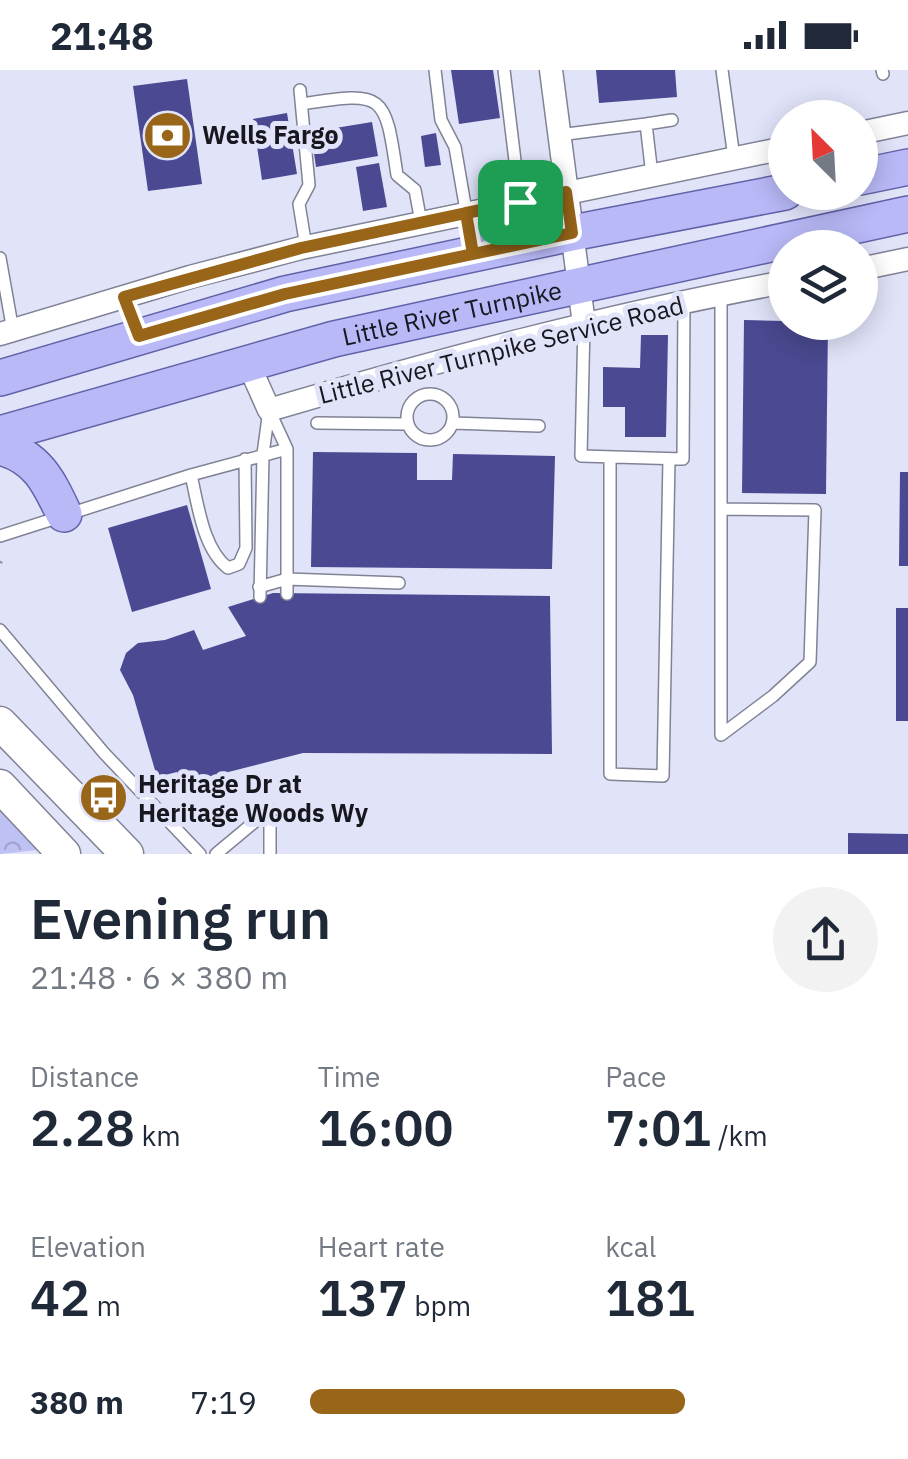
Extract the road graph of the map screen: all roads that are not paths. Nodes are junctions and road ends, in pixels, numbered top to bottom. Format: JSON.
{"nodes":[{"id":1,"x":435,"y":70,"type":"edge"},
{"id":2,"x":504,"y":70,"type":"edge"},
{"id":3,"x":551,"y":70,"type":"edge"},
{"id":4,"x":722,"y":70,"type":"edge"},
{"id":5,"x":300,"y":90,"type":"dead end"},
{"id":6,"x":302,"y":104,"type":"junction"},
{"id":7,"x":672,"y":120,"type":"dead end"},
{"id":8,"x":908,"y":123,"type":"edge"},
{"id":9,"x":646,"y":124,"type":"junction"},
{"id":10,"x":878,"y":129,"type":"edge"},
{"id":11,"x":559,"y":136,"type":"junction"},
{"id":12,"x":768,"y":151,"type":"edge"},
{"id":13,"x":734,"y":158,"type":"junction"},
{"id":14,"x":908,"y":168,"type":"edge"},
{"id":15,"x":878,"y":174,"type":"edge"},
{"id":16,"x":652,"y":175,"type":"junction"},
{"id":17,"x":566,"y":192,"type":"junction"},
{"id":18,"x":768,"y":195,"type":"edge"},
{"id":19,"x":520,"y":202,"type":"junction"},
{"id":20,"x":466,"y":213,"type":"junction"},
{"id":21,"x":908,"y":214,"type":"edge"},
{"id":22,"x":421,"y":222,"type":"junction"},
{"id":23,"x":572,"y":233,"type":"junction"},
{"id":24,"x":306,"y":247,"type":"junction"},
{"id":25,"x":473,"y":254,"type":"junction"},
{"id":26,"x":0,"y":258,"type":"edge"},
{"id":27,"x":908,"y":259,"type":"edge"},
{"id":28,"x":878,"y":265,"type":"edge"},
{"id":29,"x":768,"y":285,"type":"edge"},
{"id":30,"x":579,"y":286,"type":"junction"},
{"id":31,"x":721,"y":295,"type":"junction"},
{"id":32,"x":124,"y":297,"type":"junction"},
{"id":33,"x":684,"y":303,"type":"junction"},
{"id":34,"x":584,"y":324,"type":"junction"},
{"id":35,"x":139,"y":336,"type":"junction"},
{"id":36,"x":30,"y":340,"type":"edge"},
{"id":37,"x":248,"y":362,"type":"junction"},
{"id":38,"x":429,"y":363,"type":"junction"},
{"id":39,"x":0,"y":378,"type":"edge"},
{"id":40,"x":434,"y":394,"type":"junction"},
{"id":41,"x":269,"y":410,"type":"junction"},
{"id":42,"x":317,"y":423,"type":"dead end"},
{"id":43,"x":453,"y":423,"type":"junction"},
{"id":44,"x":407,"y":424,"type":"junction"},
{"id":45,"x":539,"y":426,"type":"dead end"},
{"id":46,"x":0,"y":434,"type":"edge"},
{"id":47,"x":0,"y":447,"type":"edge"},
{"id":48,"x":286,"y":449,"type":"junction"},
{"id":49,"x":263,"y":454,"type":"junction"},
{"id":50,"x":610,"y":457,"type":"junction"},
{"id":51,"x":244,"y":459,"type":"junction"},
{"id":52,"x":669,"y":459,"type":"junction"},
{"id":53,"x":191,"y":475,"type":"junction"},
{"id":54,"x":721,"y":509,"type":"junction"},
{"id":55,"x":64,"y":514,"type":"junction"},
{"id":56,"x":0,"y":536,"type":"edge"},
{"id":57,"x":287,"y":579,"type":"junction"},
{"id":58,"x":399,"y":582,"type":"dead end"},
{"id":59,"x":287,"y":594,"type":"dead end"},
{"id":60,"x":0,"y":630,"type":"edge"},
{"id":61,"x":0,"y":723,"type":"edge"},
{"id":62,"x":0,"y":786,"type":"edge"},
{"id":63,"x":64,"y":854,"type":"edge"},
{"id":64,"x":127,"y":854,"type":"edge"},
{"id":65,"x":200,"y":854,"type":"edge"},
{"id":66,"x":216,"y":854,"type":"edge"},
{"id":67,"x":270,"y":854,"type":"edge"}],
"edges":[{"from":1,"to":20,"type":"lane"},
{"from":2,"to":19,"type":"lane"},
{"from":3,"to":11,"type":"street"},
{"from":4,"to":13,"type":"lane"},
{"from":5,"to":6,"type":"lane"},
{"from":6,"to":22,"type":"lane"},
{"from":6,"to":24,"type":"lane"},
{"from":7,"to":9,"type":"lane"},
{"from":8,"to":10,"type":"street"},
{"from":9,"to":11,"type":"lane"},
{"from":9,"to":16,"type":"lane"},
{"from":11,"to":17,"type":"street"},
{"from":12,"to":13,"type":"street"},
{"from":13,"to":16,"type":"street"},
{"from":14,"to":15,"type":"main road"},
{"from":16,"to":17,"type":"street"},
{"from":17,"to":19,"type":"street"},
{"from":17,"to":23,"type":"street"},
{"from":18,"to":23,"type":"main road"},
{"from":19,"to":20,"type":"street"},
{"from":20,"to":22,"type":"street"},
{"from":20,"to":25,"type":"lane"},
{"from":21,"to":30,"type":"main road","name":"Little River Turnpike"},
{"from":22,"to":24,"type":"street"},
{"from":23,"to":25,"type":"main road"},
{"from":23,"to":30,"type":"street"},
{"from":24,"to":32,"type":"street"},
{"from":25,"to":35,"type":"main road"},
{"from":26,"to":36,"type":"lane"},
{"from":27,"to":28,"type":"street"},
{"from":29,"to":31,"type":"street","name":"Little River Turnpike Service Road"},
{"from":30,"to":34,"type":"street"},
{"from":30,"to":37,"type":"main road","name":"Little River Turnpike"},
{"from":31,"to":33,"type":"street","name":"Little River Turnpike Service Road"},
{"from":31,"to":54,"type":"lane"},
{"from":32,"to":35,"type":"lane"},
{"from":32,"to":36,"type":"street"},
{"from":33,"to":34,"type":"street","name":"Little River Turnpike Service Road"},
{"from":33,"to":52,"type":"lane"},
{"from":34,"to":38,"type":"street","name":"Little River Turnpike Service Road"},
{"from":34,"to":50,"type":"lane"},
{"from":35,"to":36,"type":"main road"},
{"from":36,"to":39,"type":"main road"},
{"from":37,"to":41,"type":"street"},
{"from":37,"to":46,"type":"main road","name":"Little River Turnpike"},
{"from":38,"to":40,"type":"lane"},
{"from":38,"to":41,"type":"street","name":"Little River Turnpike Service Road"},
{"from":40,"to":43,"type":"lane"},
{"from":40,"to":44,"type":"lane"},
{"from":41,"to":48,"type":"lane"},
{"from":41,"to":49,"type":"lane"},
{"from":42,"to":44,"type":"lane"},
{"from":43,"to":44,"type":"lane"},
{"from":43,"to":45,"type":"lane"},
{"from":47,"to":55,"type":"main road"},
{"from":48,"to":49,"type":"lane"},
{"from":48,"to":57,"type":"lane"},
{"from":49,"to":51,"type":"lane"},
{"from":49,"to":57,"type":"lane"},
{"from":50,"to":52,"type":"lane"},
{"from":50,"to":52,"type":"lane"},
{"from":51,"to":53,"type":"lane"},
{"from":51,"to":53,"type":"lane"},
{"from":53,"to":55,"type":"lane"},
{"from":54,"to":54,"type":"lane"},
{"from":55,"to":56,"type":"lane"},
{"from":57,"to":58,"type":"lane"},
{"from":57,"to":59,"type":"lane"},
{"from":60,"to":65,"type":"lane"},
{"from":61,"to":64,"type":"street"},
{"from":62,"to":63,"type":"street"},
{"from":66,"to":67,"type":"lane"}]}
